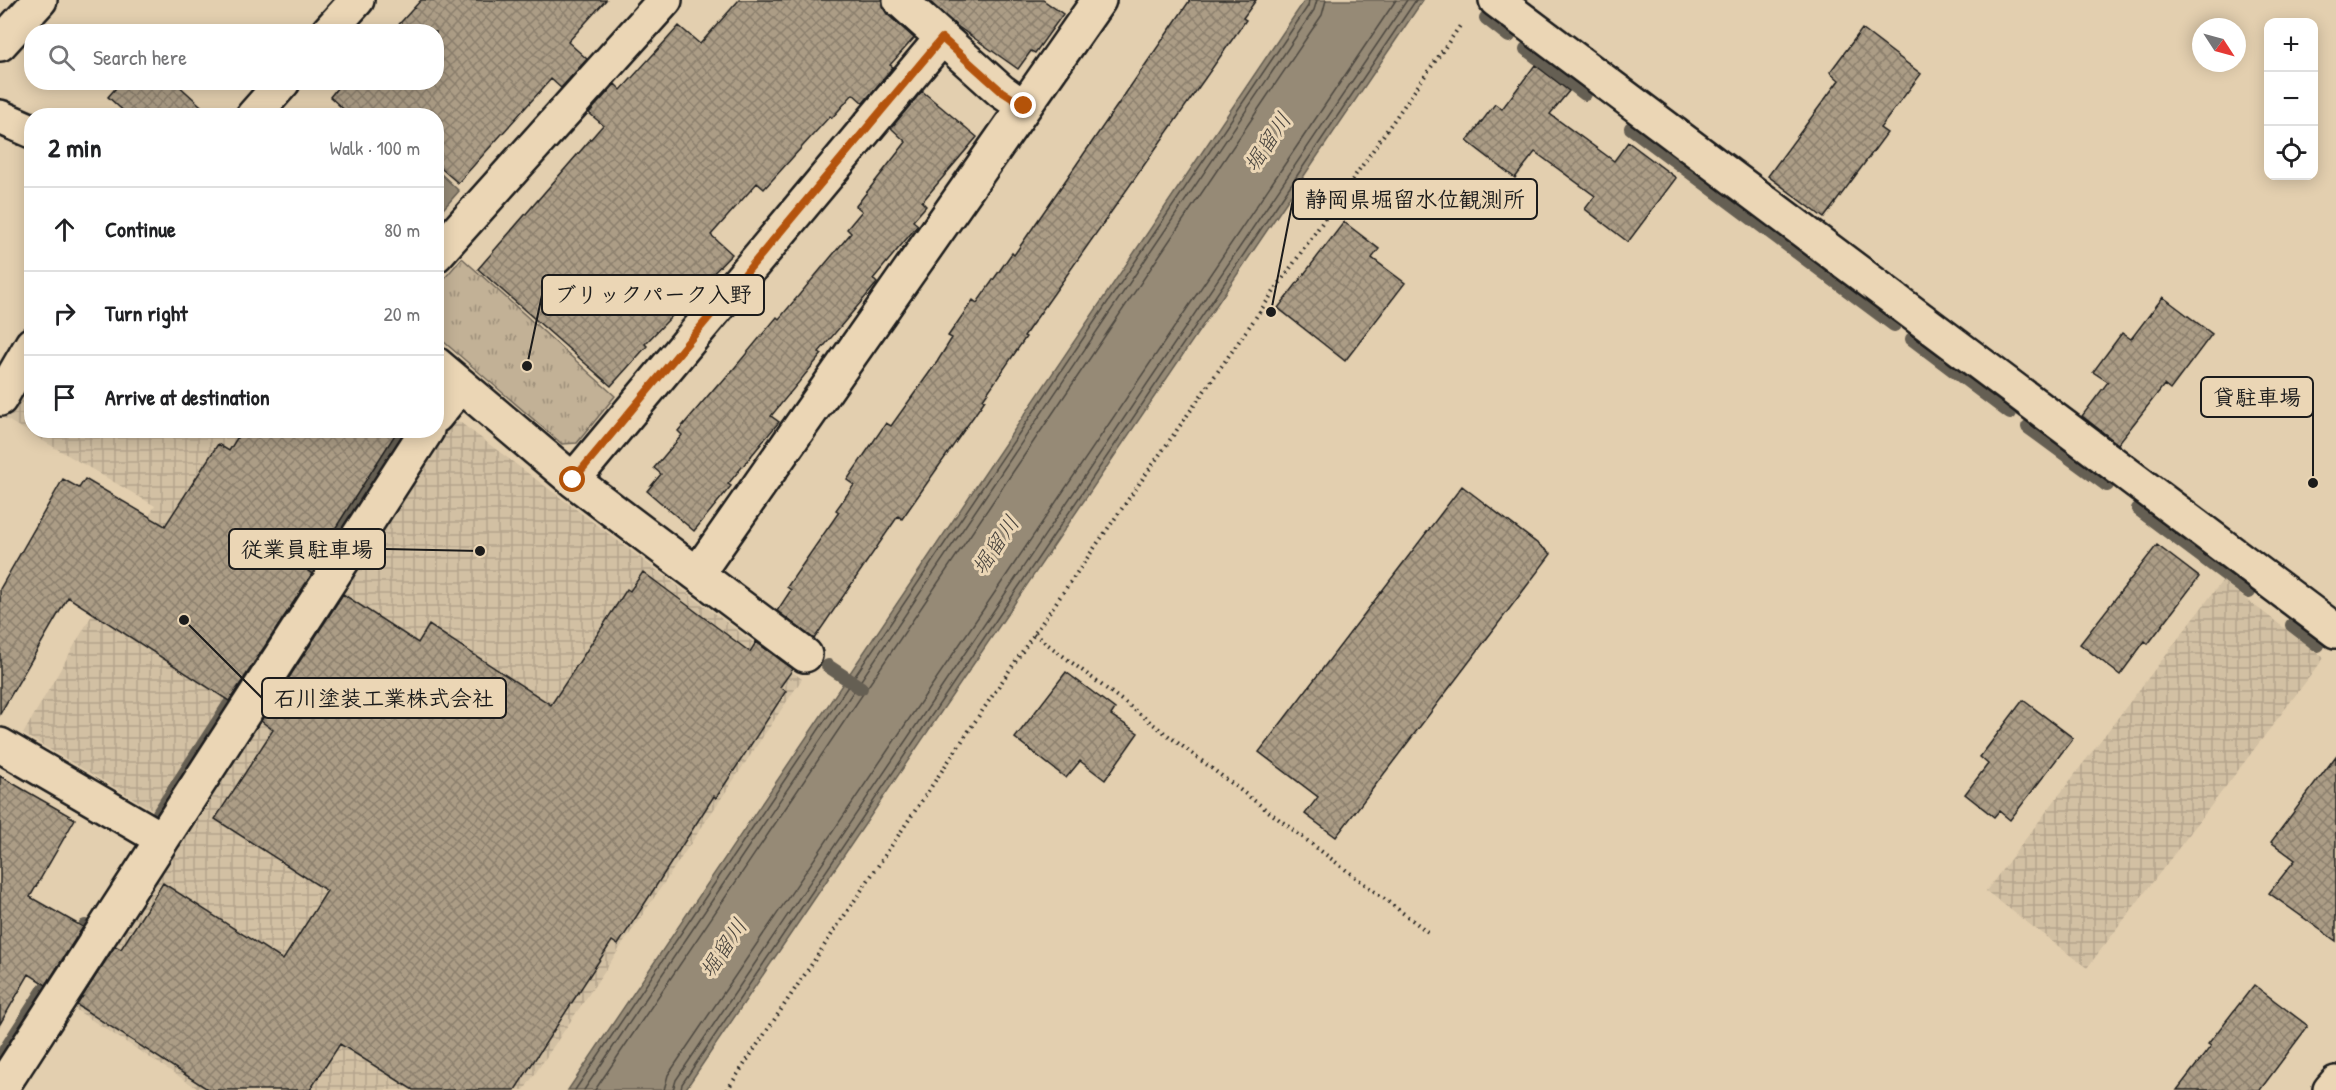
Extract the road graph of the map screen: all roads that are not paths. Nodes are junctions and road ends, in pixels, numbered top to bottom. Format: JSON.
{"nodes":[{"id":1,"x":40,"y":0,"type":"edge"},
{"id":2,"x":357,"y":0,"type":"edge"},
{"id":3,"x":665,"y":0,"type":"edge"},
{"id":4,"x":900,"y":0,"type":"edge"},
{"id":5,"x":1099,"y":0,"type":"edge"},
{"id":6,"x":1497,"y":0,"type":"edge"},
{"id":7,"x":335,"y":24,"type":"edge"},
{"id":8,"x":942,"y":38,"type":"junction"},
{"id":9,"x":0,"y":44,"type":"edge"},
{"id":10,"x":276,"y":90,"type":"edge"},
{"id":11,"x":1024,"y":106,"type":"junction"},
{"id":12,"x":260,"y":108,"type":"edge"},
{"id":13,"x":0,"y":117,"type":"edge"},
{"id":14,"x":24,"y":128,"type":"edge"},
{"id":15,"x":444,"y":246,"type":"edge"},
{"id":16,"x":24,"y":358,"type":"edge"},
{"id":17,"x":444,"y":371,"type":"edge"},
{"id":18,"x":461,"y":385,"type":"junction"},
{"id":19,"x":0,"y":399,"type":"edge"},
{"id":20,"x":444,"y":406,"type":"edge"},
{"id":21,"x":422,"y":438,"type":"edge"},
{"id":22,"x":573,"y":480,"type":"junction"},
{"id":23,"x":697,"y":574,"type":"junction"},
{"id":24,"x":2336,"y":631,"type":"edge"},
{"id":25,"x":805,"y":655,"type":"dead end"},
{"id":26,"x":0,"y":745,"type":"edge"},
{"id":27,"x":162,"y":839,"type":"junction"},
{"id":28,"x":2336,"y":1083,"type":"edge"},
{"id":29,"x":0,"y":1090,"type":"edge"},
{"id":30,"x":2330,"y":1090,"type":"edge"}],
"edges":[{"from":1,"to":9,"type":"street"},
{"from":2,"to":7,"type":"street"},
{"from":3,"to":15,"type":"street"},
{"from":4,"to":8,"type":"street"},
{"from":5,"to":11,"type":"street"},
{"from":6,"to":24,"type":"street"},
{"from":8,"to":11,"type":"street"},
{"from":8,"to":22,"type":"street"},
{"from":10,"to":12,"type":"street"},
{"from":11,"to":23,"type":"street"},
{"from":13,"to":14,"type":"street"},
{"from":16,"to":19,"type":"street"},
{"from":17,"to":18,"type":"street"},
{"from":18,"to":20,"type":"street"},
{"from":18,"to":22,"type":"street"},
{"from":21,"to":27,"type":"street"},
{"from":22,"to":23,"type":"street"},
{"from":23,"to":25,"type":"street"},
{"from":26,"to":27,"type":"street"},
{"from":27,"to":29,"type":"street"},
{"from":28,"to":30,"type":"street"}]}
